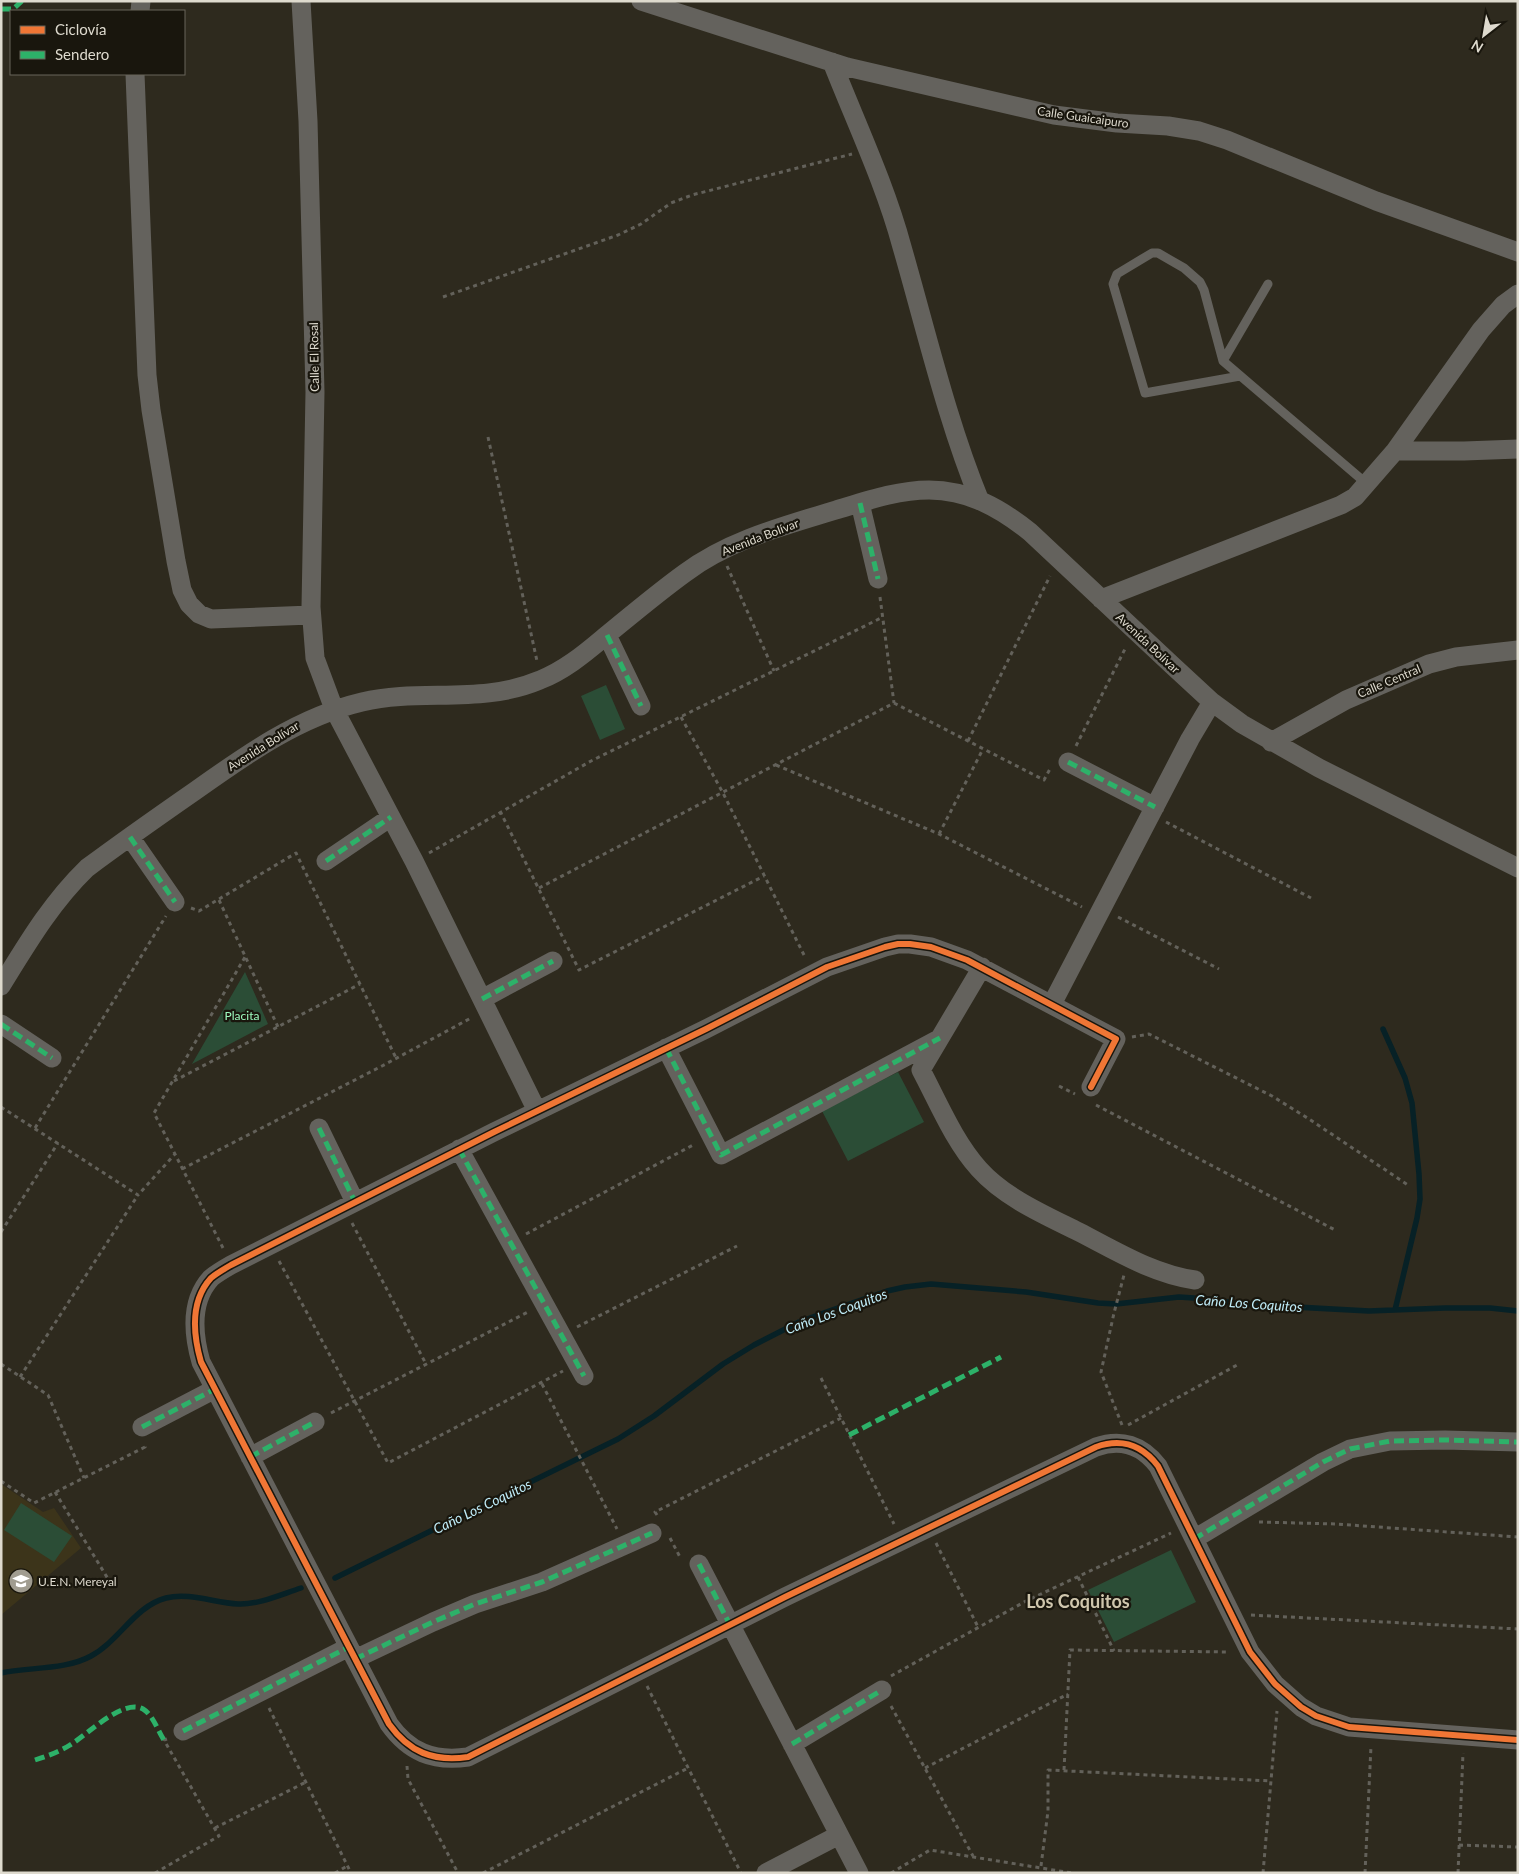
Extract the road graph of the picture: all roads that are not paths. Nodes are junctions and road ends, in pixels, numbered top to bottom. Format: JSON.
{"nodes":[{"id":1,"x":300,"y":1,"type":"edge"},
{"id":2,"x":641,"y":1,"type":"edge"},
{"id":3,"x":832,"y":62,"type":"junction"},
{"id":4,"x":135,"y":75,"type":"edge"},
{"id":5,"x":1518,"y":252,"type":"edge"},
{"id":6,"x":1268,"y":284,"type":"dead end"},
{"id":7,"x":1518,"y":294,"type":"edge"},
{"id":8,"x":1223,"y":361,"type":"junction"},
{"id":9,"x":1240,"y":376,"type":"junction"},
{"id":10,"x":1518,"y":449,"type":"edge"},
{"id":11,"x":1395,"y":451,"type":"junction"},
{"id":12,"x":1367,"y":484,"type":"junction"},
{"id":13,"x":980,"y":501,"type":"junction"},
{"id":14,"x":860,"y":503,"type":"junction"},
{"id":15,"x":878,"y":579,"type":"road end"},
{"id":16,"x":1101,"y":599,"type":"junction"},
{"id":17,"x":311,"y":615,"type":"junction"},
{"id":18,"x":607,"y":635,"type":"junction"},
{"id":19,"x":1518,"y":650,"type":"edge"},
{"id":20,"x":1212,"y":702,"type":"junction"},
{"id":21,"x":641,"y":706,"type":"dead end"},
{"id":22,"x":334,"y":709,"type":"junction"},
{"id":23,"x":1271,"y":742,"type":"junction"},
{"id":24,"x":1068,"y":762,"type":"road end"},
{"id":25,"x":1153,"y":811,"type":"junction"},
{"id":26,"x":391,"y":817,"type":"junction"},
{"id":27,"x":130,"y":837,"type":"junction"},
{"id":28,"x":326,"y":861,"type":"dead end"},
{"id":29,"x":1518,"y":868,"type":"edge"},
{"id":30,"x":175,"y":902,"type":"road end"},
{"id":31,"x":553,"y":961,"type":"dead end"},
{"id":32,"x":982,"y":967,"type":"junction"},
{"id":33,"x":1,"y":986,"type":"edge"},
{"id":34,"x":485,"y":1004,"type":"junction"},
{"id":35,"x":1052,"y":1004,"type":"junction"},
{"id":36,"x":1,"y":1024,"type":"edge"},
{"id":37,"x":940,"y":1038,"type":"junction"},
{"id":38,"x":666,"y":1048,"type":"junction"},
{"id":39,"x":52,"y":1058,"type":"dead end"},
{"id":40,"x":1087,"y":1095,"type":"road end"},
{"id":41,"x":537,"y":1111,"type":"junction"},
{"id":42,"x":319,"y":1128,"type":"dead end"},
{"id":43,"x":460,"y":1149,"type":"junction"},
{"id":44,"x":349,"y":1205,"type":"junction"},
{"id":45,"x":1195,"y":1280,"type":"dead end"},
{"id":46,"x":580,"y":1370,"type":"road end"},
{"id":47,"x":215,"y":1389,"type":"junction"},
{"id":48,"x":315,"y":1422,"type":"road end"},
{"id":49,"x":142,"y":1427,"type":"road end"},
{"id":50,"x":1518,"y":1442,"type":"edge"},
{"id":51,"x":250,"y":1457,"type":"junction"},
{"id":52,"x":660,"y":1530,"type":"road end"},
{"id":53,"x":1190,"y":1532,"type":"junction"},
{"id":54,"x":699,"y":1564,"type":"road end"},
{"id":55,"x":730,"y":1625,"type":"junction"},
{"id":56,"x":352,"y":1654,"type":"junction"},
{"id":57,"x":882,"y":1690,"type":"road end"},
{"id":58,"x":184,"y":1731,"type":"dead end"},
{"id":59,"x":1518,"y":1740,"type":"edge"},
{"id":60,"x":792,"y":1744,"type":"junction"},
{"id":61,"x":839,"y":1836,"type":"junction"},
{"id":62,"x":766,"y":1873,"type":"edge"},
{"id":63,"x":858,"y":1873,"type":"edge"}],
"edges":[{"from":1,"to":17,"type":"street","name":"Calle El Rosal"},
{"from":2,"to":3,"type":"street","name":"Calle Guaicaipuro"},
{"from":3,"to":5,"type":"street","name":"Calle Guaicaipuro"},
{"from":3,"to":13,"type":"street"},
{"from":4,"to":17,"type":"street"},
{"from":6,"to":8,"type":"lane"},
{"from":7,"to":11,"type":"street"},
{"from":8,"to":9,"type":"lane"},
{"from":8,"to":9,"type":"lane"},
{"from":9,"to":12,"type":"lane"},
{"from":10,"to":11,"type":"street"},
{"from":11,"to":12,"type":"street"},
{"from":12,"to":16,"type":"street"},
{"from":13,"to":14,"type":"street","name":"Avenida Bolívar"},
{"from":13,"to":16,"type":"street","name":"Avenida Bolívar"},
{"from":14,"to":15,"type":"street"},
{"from":14,"to":18,"type":"street","name":"Avenida Bolívar"},
{"from":16,"to":20,"type":"street","name":"Avenida Bolívar"},
{"from":17,"to":22,"type":"street","name":"Calle El Rosal"},
{"from":18,"to":21,"type":"street"},
{"from":18,"to":22,"type":"street","name":"Avenida Bolívar"},
{"from":19,"to":23,"type":"street","name":"Calle Central"},
{"from":20,"to":23,"type":"street","name":"Avenida Bolívar"},
{"from":20,"to":25,"type":"street"},
{"from":22,"to":26,"type":"street","name":"Calle El Rosal"},
{"from":22,"to":27,"type":"street","name":"Avenida Bolívar"},
{"from":23,"to":29,"type":"street","name":"Avenida Bolívar"},
{"from":24,"to":25,"type":"street"},
{"from":25,"to":35,"type":"street"},
{"from":26,"to":28,"type":"street"},
{"from":26,"to":34,"type":"street","name":"Calle El Rosal"},
{"from":27,"to":30,"type":"street"},
{"from":27,"to":33,"type":"street","name":"Avenida Bolívar"},
{"from":31,"to":34,"type":"street"},
{"from":32,"to":35,"type":"street"},
{"from":32,"to":37,"type":"street"},
{"from":32,"to":38,"type":"street"},
{"from":34,"to":41,"type":"street","name":"Calle El Rosal"},
{"from":35,"to":40,"type":"street"},
{"from":36,"to":39,"type":"street"},
{"from":37,"to":38,"type":"street"},
{"from":37,"to":45,"type":"street"},
{"from":38,"to":41,"type":"street"},
{"from":41,"to":43,"type":"street"},
{"from":42,"to":44,"type":"street"},
{"from":43,"to":44,"type":"street"},
{"from":43,"to":46,"type":"street"},
{"from":44,"to":47,"type":"street"},
{"from":47,"to":49,"type":"street"},
{"from":47,"to":51,"type":"street"},
{"from":48,"to":51,"type":"street"},
{"from":50,"to":53,"type":"street"},
{"from":51,"to":56,"type":"street"},
{"from":52,"to":56,"type":"street"},
{"from":53,"to":55,"type":"street"},
{"from":53,"to":59,"type":"street"},
{"from":54,"to":55,"type":"street"},
{"from":55,"to":56,"type":"street"},
{"from":55,"to":60,"type":"street"},
{"from":56,"to":58,"type":"street"},
{"from":57,"to":60,"type":"street"},
{"from":60,"to":61,"type":"street"},
{"from":61,"to":62,"type":"street"},
{"from":61,"to":63,"type":"street"}]}
